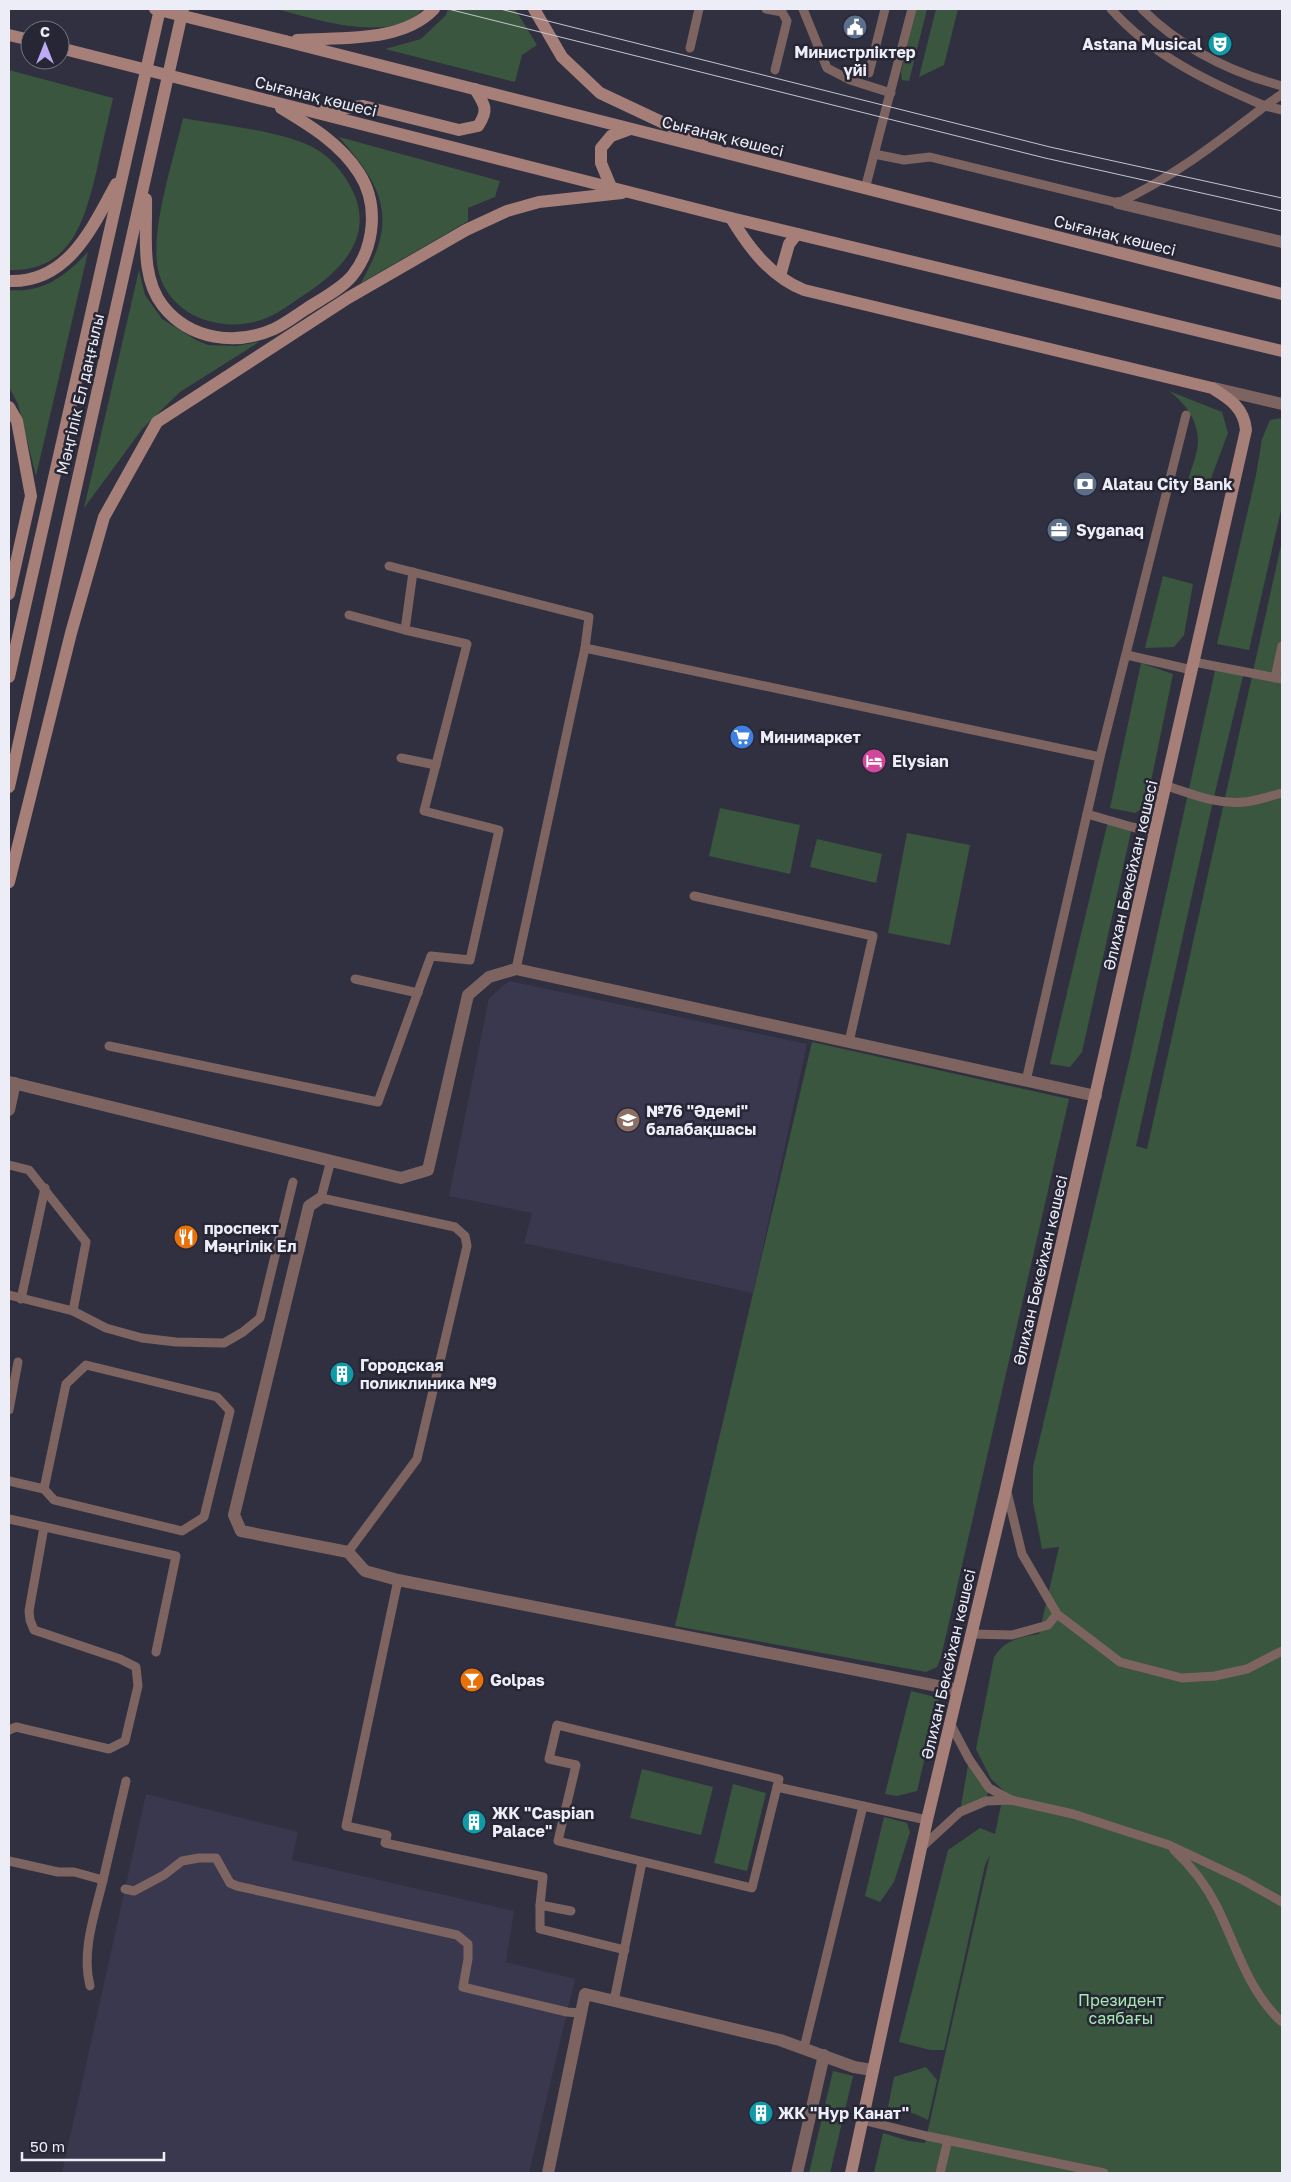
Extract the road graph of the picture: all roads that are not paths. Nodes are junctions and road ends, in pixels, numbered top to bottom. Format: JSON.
{"nodes":[{"id":1,"x":156,"y":9,"type":"edge"},
{"id":2,"x":160,"y":9,"type":"edge"},
{"id":3,"x":183,"y":9,"type":"edge"},
{"id":4,"x":434,"y":9,"type":"edge"},
{"id":5,"x":534,"y":9,"type":"edge"},
{"id":6,"x":699,"y":9,"type":"edge"},
{"id":7,"x":766,"y":9,"type":"edge"},
{"id":8,"x":803,"y":9,"type":"edge"},
{"id":9,"x":884,"y":9,"type":"edge"},
{"id":10,"x":912,"y":9,"type":"edge"},
{"id":11,"x":1111,"y":9,"type":"edge"},
{"id":12,"x":1142,"y":9,"type":"edge"},
{"id":13,"x":285,"y":41,"type":"junction"},
{"id":14,"x":690,"y":48,"type":"dead end"},
{"id":15,"x":70,"y":51,"type":"edge"},
{"id":16,"x":775,"y":70,"type":"dead end"},
{"id":17,"x":869,"y":73,"type":"dead end"},
{"id":18,"x":1282,"y":86,"type":"edge"},
{"id":19,"x":475,"y":89,"type":"junction"},
{"id":20,"x":891,"y":93,"type":"junction"},
{"id":21,"x":1282,"y":94,"type":"edge"},
{"id":22,"x":270,"y":101,"type":"junction"},
{"id":23,"x":1265,"y":106,"type":"junction"},
{"id":24,"x":1282,"y":110,"type":"edge"},
{"id":25,"x":314,"y":112,"type":"junction"},
{"id":26,"x":630,"y":128,"type":"junction"},
{"id":27,"x":729,"y":154,"type":"junction"},
{"id":28,"x":874,"y":154,"type":"junction"},
{"id":29,"x":124,"y":171,"type":"junction"},
{"id":30,"x":146,"y":178,"type":"junction"},
{"id":31,"x":612,"y":187,"type":"junction"},
{"id":32,"x":866,"y":189,"type":"junction"},
{"id":33,"x":632,"y":192,"type":"junction"},
{"id":34,"x":1118,"y":203,"type":"junction"},
{"id":35,"x":731,"y":218,"type":"junction"},
{"id":36,"x":797,"y":234,"type":"junction"},
{"id":37,"x":1282,"y":242,"type":"edge"},
{"id":38,"x":780,"y":276,"type":"junction"},
{"id":39,"x":9,"y":281,"type":"edge"},
{"id":40,"x":1282,"y":294,"type":"edge"},
{"id":41,"x":1282,"y":351,"type":"edge"},
{"id":42,"x":1212,"y":388,"type":"junction"},
{"id":43,"x":1282,"y":404,"type":"edge"},
{"id":44,"x":9,"y":407,"type":"edge"},
{"id":45,"x":1186,"y":415,"type":"dead end"},
{"id":46,"x":388,"y":566,"type":"dead end"},
{"id":47,"x":413,"y":572,"type":"junction"},
{"id":48,"x":9,"y":594,"type":"edge"},
{"id":49,"x":349,"y":615,"type":"dead end"},
{"id":50,"x":405,"y":630,"type":"junction"},
{"id":51,"x":1282,"y":646,"type":"edge"},
{"id":52,"x":585,"y":648,"type":"junction"},
{"id":53,"x":1127,"y":655,"type":"junction"},
{"id":54,"x":1193,"y":666,"type":"junction"},
{"id":55,"x":9,"y":677,"type":"edge"},
{"id":56,"x":1279,"y":679,"type":"edge"},
{"id":57,"x":401,"y":758,"type":"dead end"},
{"id":58,"x":1100,"y":758,"type":"junction"},
{"id":59,"x":436,"y":765,"type":"junction"},
{"id":60,"x":1167,"y":786,"type":"junction"},
{"id":61,"x":9,"y":787,"type":"edge"},
{"id":62,"x":1282,"y":793,"type":"edge"},
{"id":63,"x":1087,"y":814,"type":"junction"},
{"id":64,"x":1156,"y":832,"type":"junction"},
{"id":65,"x":9,"y":882,"type":"edge"},
{"id":66,"x":694,"y":896,"type":"dead end"},
{"id":67,"x":516,"y":969,"type":"junction"},
{"id":68,"x":355,"y":979,"type":"dead end"},
{"id":69,"x":418,"y":993,"type":"junction"},
{"id":70,"x":849,"y":1042,"type":"junction"},
{"id":71,"x":109,"y":1046,"type":"dead end"},
{"id":72,"x":1026,"y":1081,"type":"junction"},
{"id":73,"x":12,"y":1082,"type":"edge"},
{"id":74,"x":1096,"y":1096,"type":"junction"},
{"id":75,"x":9,"y":1110,"type":"edge"},
{"id":76,"x":332,"y":1160,"type":"junction"},
{"id":77,"x":9,"y":1165,"type":"edge"},
{"id":78,"x":293,"y":1182,"type":"dead end"},
{"id":79,"x":45,"y":1188,"type":"junction"},
{"id":80,"x":321,"y":1198,"type":"junction"},
{"id":81,"x":9,"y":1295,"type":"edge"},
{"id":82,"x":21,"y":1299,"type":"junction"},
{"id":83,"x":73,"y":1311,"type":"junction"},
{"id":84,"x":18,"y":1362,"type":"dead end"},
{"id":85,"x":9,"y":1410,"type":"edge"},
{"id":86,"x":9,"y":1481,"type":"edge"},
{"id":87,"x":44,"y":1489,"type":"junction"},
{"id":88,"x":1006,"y":1489,"type":"junction"},
{"id":89,"x":9,"y":1519,"type":"edge"},
{"id":90,"x":44,"y":1527,"type":"junction"},
{"id":91,"x":348,"y":1552,"type":"junction"},
{"id":92,"x":398,"y":1580,"type":"junction"},
{"id":93,"x":1056,"y":1614,"type":"junction"},
{"id":94,"x":972,"y":1634,"type":"junction"},
{"id":95,"x":1282,"y":1651,"type":"edge"},
{"id":96,"x":156,"y":1652,"type":"dead end"},
{"id":97,"x":958,"y":1690,"type":"junction"},
{"id":98,"x":950,"y":1724,"type":"junction"},
{"id":99,"x":9,"y":1730,"type":"edge"},
{"id":100,"x":126,"y":1780,"type":"dead end"},
{"id":101,"x":777,"y":1786,"type":"junction"},
{"id":102,"x":1011,"y":1800,"type":"junction"},
{"id":103,"x":863,"y":1806,"type":"junction"},
{"id":104,"x":927,"y":1820,"type":"junction"},
{"id":105,"x":1169,"y":1845,"type":"junction"},
{"id":106,"x":922,"y":1847,"type":"junction"},
{"id":107,"x":9,"y":1861,"type":"edge"},
{"id":108,"x":642,"y":1862,"type":"junction"},
{"id":109,"x":103,"y":1880,"type":"junction"},
{"id":110,"x":125,"y":1888,"type":"dead end"},
{"id":111,"x":1282,"y":1902,"type":"edge"},
{"id":112,"x":540,"y":1905,"type":"junction"},
{"id":113,"x":571,"y":1911,"type":"dead end"},
{"id":114,"x":625,"y":1950,"type":"junction"},
{"id":115,"x":90,"y":1986,"type":"dead end"},
{"id":116,"x":614,"y":2001,"type":"junction"},
{"id":117,"x":580,"y":2013,"type":"junction"},
{"id":118,"x":1282,"y":2022,"type":"edge"},
{"id":119,"x":804,"y":2048,"type":"junction"},
{"id":120,"x":824,"y":2055,"type":"junction"},
{"id":121,"x":872,"y":2070,"type":"junction"},
{"id":122,"x":862,"y":2120,"type":"junction"},
{"id":123,"x":948,"y":2140,"type":"junction"},
{"id":124,"x":548,"y":2173,"type":"edge"},
{"id":125,"x":798,"y":2173,"type":"edge"},
{"id":126,"x":851,"y":2173,"type":"edge"},
{"id":127,"x":940,"y":2173,"type":"edge"},
{"id":128,"x":1104,"y":2173,"type":"edge"}],
"edges":[{"from":1,"to":13,"type":"main road","name":"Сығанақ көшесі","bridge":true},
{"from":2,"to":29,"type":"main road","name":"Мәңгілік Ел даңғылы"},
{"from":3,"to":30,"type":"main road","name":"Мәңгілік Ел даңғылы"},
{"from":4,"to":13,"type":"main road"},
{"from":5,"to":27,"type":"main road"},
{"from":6,"to":14,"type":"lane"},
{"from":7,"to":16,"type":"lane"},
{"from":8,"to":20,"type":"lane"},
{"from":9,"to":17,"type":"lane"},
{"from":10,"to":20,"type":"lane"},
{"from":11,"to":23,"type":"lane"},
{"from":12,"to":18,"type":"lane"},
{"from":13,"to":19,"type":"main road","name":"Сығанақ көшесі"},
{"from":15,"to":22,"type":"main road","name":"Сығанақ көшесі","bridge":true},
{"from":19,"to":25,"type":"main road"},
{"from":19,"to":26,"type":"main road","name":"Сығанақ көшесі"},
{"from":20,"to":28,"type":"lane"},
{"from":21,"to":23,"type":"lane"},
{"from":22,"to":25,"type":"main road","name":"Сығанақ көшесі"},
{"from":22,"to":30,"type":"main road"},
{"from":23,"to":24,"type":"lane"},
{"from":23,"to":34,"type":"lane"},
{"from":25,"to":31,"type":"main road","name":"Сығанақ көшесі"},
{"from":26,"to":27,"type":"main road","name":"Сығанақ көшесі"},
{"from":26,"to":31,"type":"main road"},
{"from":27,"to":32,"type":"main road","name":"Сығанақ көшесі"},
{"from":28,"to":32,"type":"lane"},
{"from":28,"to":34,"type":"lane"},
{"from":29,"to":39,"type":"main road"},
{"from":29,"to":55,"type":"main road","name":"Мәңгілік Ел даңғылы"},
{"from":30,"to":61,"type":"main road","name":"Мәңгілік Ел даңғылы"},
{"from":31,"to":33,"type":"main road","name":"Сығанақ көшесі"},
{"from":32,"to":40,"type":"main road","name":"Сығанақ көшесі"},
{"from":33,"to":35,"type":"main road","name":"Сығанақ көшесі"},
{"from":33,"to":65,"type":"main road"},
{"from":34,"to":37,"type":"street"},
{"from":35,"to":36,"type":"main road","name":"Сығанақ көшесі"},
{"from":35,"to":38,"type":"main road"},
{"from":36,"to":38,"type":"main road"},
{"from":36,"to":41,"type":"main road","name":"Сығанақ көшесі"},
{"from":38,"to":42,"type":"main road"},
{"from":42,"to":43,"type":"street"},
{"from":42,"to":54,"type":"main road","name":"Әлихан Бөкейхан көшесі"},
{"from":44,"to":48,"type":"main road"},
{"from":45,"to":53,"type":"lane"},
{"from":46,"to":47,"type":"lane"},
{"from":47,"to":50,"type":"lane"},
{"from":47,"to":52,"type":"lane"},
{"from":49,"to":50,"type":"lane"},
{"from":50,"to":59,"type":"lane"},
{"from":51,"to":56,"type":"lane"},
{"from":52,"to":58,"type":"lane"},
{"from":52,"to":67,"type":"lane"},
{"from":53,"to":54,"type":"lane"},
{"from":53,"to":58,"type":"lane"},
{"from":54,"to":56,"type":"lane"},
{"from":54,"to":60,"type":"main road","name":"Әлихан Бөкейхан көшесі"},
{"from":57,"to":59,"type":"lane"},
{"from":58,"to":63,"type":"lane"},
{"from":59,"to":69,"type":"lane"},
{"from":60,"to":62,"type":"lane"},
{"from":60,"to":64,"type":"main road","name":"Әлихан Бөкейхан көшесі"},
{"from":63,"to":64,"type":"lane"},
{"from":63,"to":72,"type":"lane"},
{"from":64,"to":74,"type":"main road","name":"Әлихан Бөкейхан көшесі"},
{"from":66,"to":70,"type":"lane"},
{"from":67,"to":70,"type":"street"},
{"from":67,"to":76,"type":"street"},
{"from":68,"to":69,"type":"lane"},
{"from":69,"to":71,"type":"lane"},
{"from":70,"to":72,"type":"street"},
{"from":72,"to":74,"type":"street"},
{"from":73,"to":75,"type":"street"},
{"from":73,"to":76,"type":"street"},
{"from":74,"to":88,"type":"main road","name":"Әлихан Бөкейхан көшесі"},
{"from":76,"to":80,"type":"lane"},
{"from":77,"to":79,"type":"lane"},
{"from":78,"to":83,"type":"lane"},
{"from":79,"to":82,"type":"lane"},
{"from":79,"to":83,"type":"lane"},
{"from":80,"to":91,"type":"street"},
{"from":80,"to":91,"type":"lane"},
{"from":81,"to":82,"type":"lane"},
{"from":82,"to":83,"type":"lane"},
{"from":84,"to":85,"type":"lane"},
{"from":86,"to":87,"type":"lane"},
{"from":87,"to":87,"type":"lane"},
{"from":88,"to":93,"type":"lane"},
{"from":88,"to":94,"type":"main road","name":"Әлихан Бөкейхан көшесі"},
{"from":89,"to":90,"type":"lane"},
{"from":90,"to":96,"type":"lane"},
{"from":90,"to":99,"type":"lane"},
{"from":91,"to":92,"type":"street"},
{"from":92,"to":97,"type":"street"},
{"from":92,"to":112,"type":"lane"},
{"from":93,"to":94,"type":"lane"},
{"from":93,"to":95,"type":"lane"},
{"from":94,"to":97,"type":"main road","name":"Әлихан Бөкейхан көшесі"},
{"from":97,"to":98,"type":"main road","name":"Әлихан Бөкейхан көшесі"},
{"from":98,"to":102,"type":"lane"},
{"from":98,"to":104,"type":"main road","name":"Әлихан Бөкейхан көшесі"},
{"from":100,"to":109,"type":"lane"},
{"from":101,"to":103,"type":"lane"},
{"from":101,"to":108,"type":"lane"},
{"from":101,"to":108,"type":"lane"},
{"from":102,"to":105,"type":"lane"},
{"from":102,"to":106,"type":"lane"},
{"from":103,"to":104,"type":"lane"},
{"from":103,"to":119,"type":"lane"},
{"from":104,"to":106,"type":"main road","name":"Әлихан Бөкейхан көшесі"},
{"from":105,"to":111,"type":"lane"},
{"from":105,"to":118,"type":"lane"},
{"from":106,"to":121,"type":"main road","name":"Әлихан Бөкейхан көшесі"},
{"from":107,"to":109,"type":"lane"},
{"from":108,"to":114,"type":"lane"},
{"from":109,"to":115,"type":"lane"},
{"from":110,"to":117,"type":"lane"},
{"from":112,"to":113,"type":"lane"},
{"from":112,"to":114,"type":"lane"},
{"from":114,"to":116,"type":"lane"},
{"from":116,"to":117,"type":"street"},
{"from":116,"to":119,"type":"street"},
{"from":117,"to":124,"type":"street"},
{"from":119,"to":120,"type":"street"},
{"from":120,"to":121,"type":"street"},
{"from":120,"to":125,"type":"street"},
{"from":121,"to":122,"type":"main road","name":"Әлихан Бөкейхан көшесі"},
{"from":122,"to":123,"type":"lane"},
{"from":122,"to":126,"type":"main road","name":"Әлихан Бөкейхан көшесі"},
{"from":123,"to":127,"type":"lane"},
{"from":123,"to":128,"type":"lane"}]}
